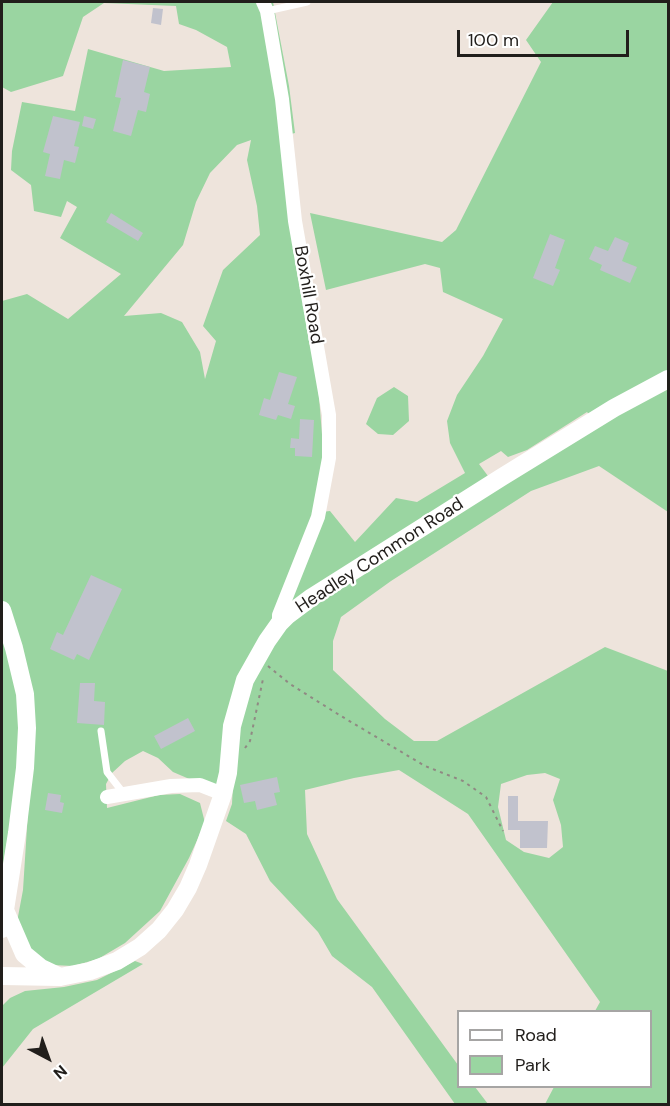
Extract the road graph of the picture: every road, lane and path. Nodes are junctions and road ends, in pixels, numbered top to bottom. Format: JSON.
{"nodes":[{"id":1,"x":308,"y":2,"type":"edge"},
{"id":2,"x":265,"y":6,"type":"edge"},
{"id":3,"x":669,"y":379,"type":"edge"},
{"id":4,"x":291,"y":585,"type":"junction"},
{"id":5,"x":312,"y":597,"type":"junction"},
{"id":6,"x":2,"y":610,"type":"edge"},
{"id":7,"x":279,"y":624,"type":"junction"},
{"id":8,"x":266,"y":661,"type":"junction"},
{"id":9,"x":101,"y":731,"type":"dead end"},
{"id":10,"x":244,"y":749,"type":"dead end"},
{"id":11,"x":124,"y":794,"type":"junction"},
{"id":12,"x":223,"y":794,"type":"junction"},
{"id":13,"x":107,"y":797,"type":"dead end"},
{"id":14,"x":503,"y":831,"type":"dead end"},
{"id":15,"x":5,"y":910,"type":"junction"},
{"id":16,"x":2,"y":929,"type":"edge"},
{"id":17,"x":2,"y":976,"type":"edge"},
{"id":18,"x":60,"y":977,"type":"junction"}],
"edges":[{"from":1,"to":2,"type":"lane"},
{"from":2,"to":4,"type":"street","name":"Boxhill Road"},
{"from":3,"to":5,"type":"main road","name":"Headley Common Road"},
{"from":4,"to":5,"type":"street"},
{"from":4,"to":7,"type":"street","name":"Boxhill Road"},
{"from":5,"to":7,"type":"main road","name":"Headley Common Road"},
{"from":6,"to":15,"type":"main road"},
{"from":7,"to":8,"type":"main road","name":"Headley Common Road"},
{"from":8,"to":10,"type":"path"},
{"from":8,"to":12,"type":"main road","name":"Headley Common Road"},
{"from":8,"to":14,"type":"path"},
{"from":9,"to":11,"type":"lane"},
{"from":11,"to":12,"type":"street"},
{"from":11,"to":13,"type":"street"},
{"from":12,"to":18,"type":"main road","name":"Headley Common Road"},
{"from":15,"to":16,"type":"main road"},
{"from":15,"to":18,"type":"main road"},
{"from":17,"to":18,"type":"main road","name":"Headley Common Road"}]}
